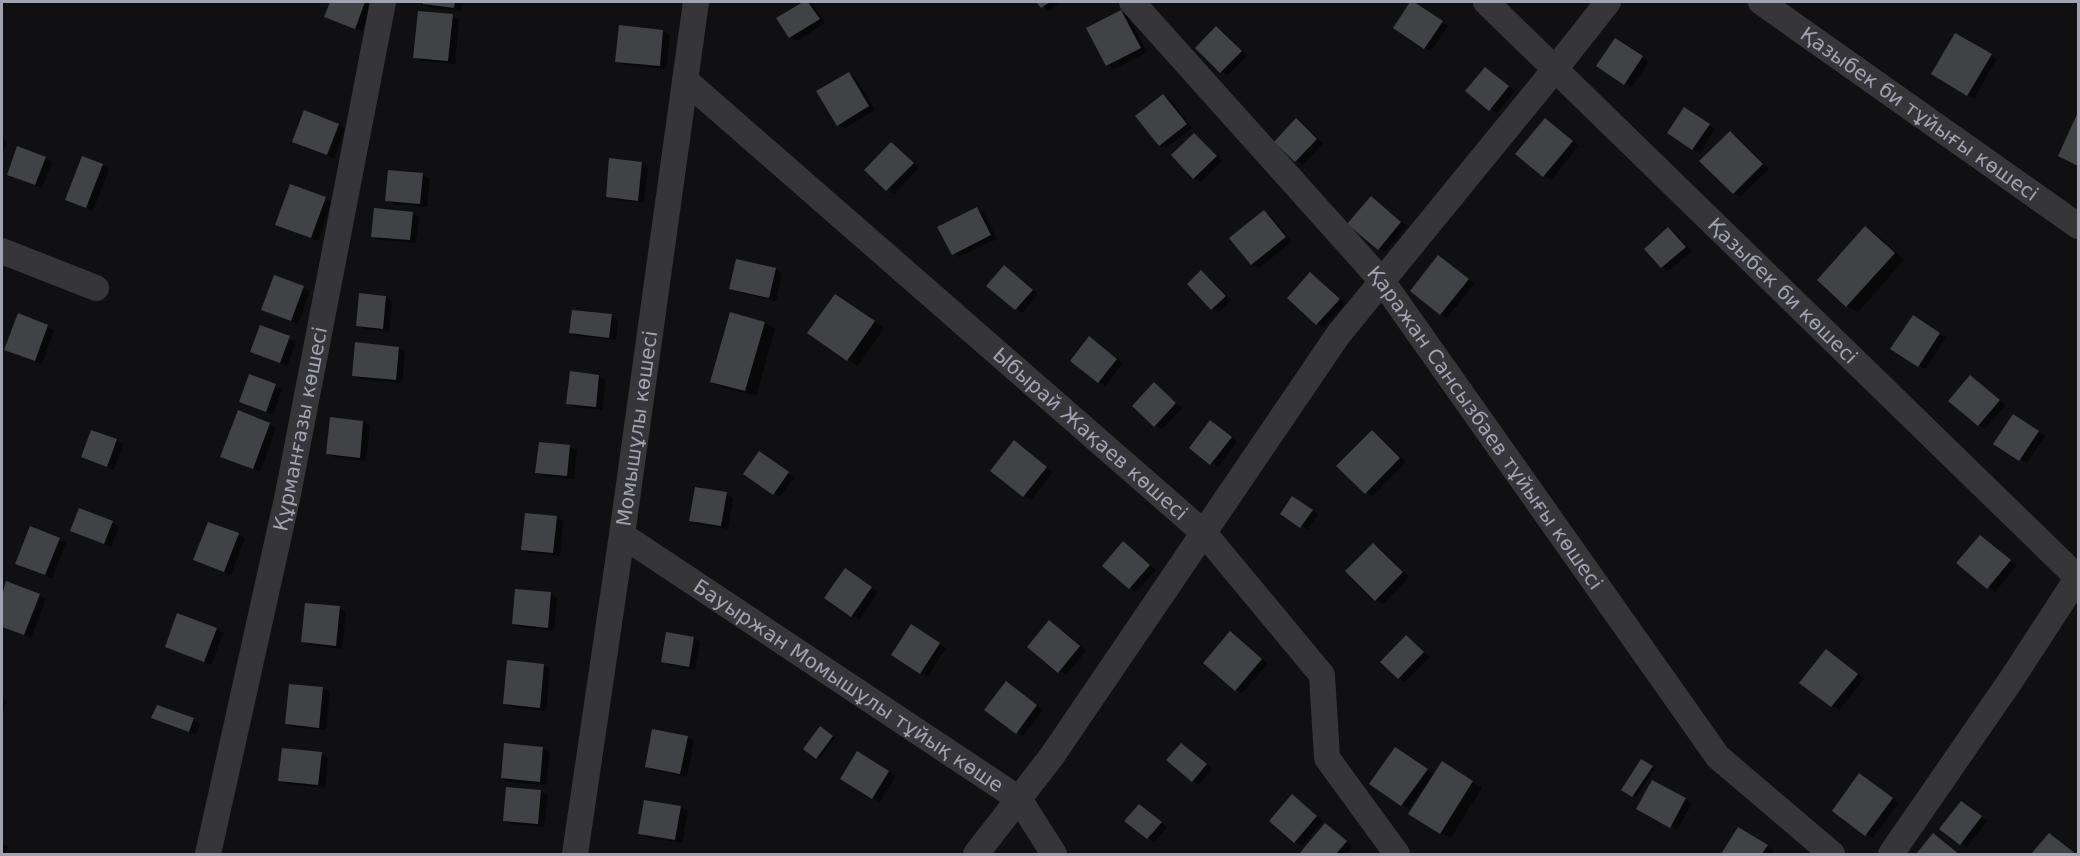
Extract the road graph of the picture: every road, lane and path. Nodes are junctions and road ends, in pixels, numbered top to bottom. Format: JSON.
{"nodes":[{"id":1,"x":383,"y":2,"type":"edge"},
{"id":2,"x":696,"y":2,"type":"edge"},
{"id":3,"x":1132,"y":2,"type":"edge"},
{"id":4,"x":1486,"y":2,"type":"edge"},
{"id":5,"x":1608,"y":2,"type":"edge"},
{"id":6,"x":1761,"y":2,"type":"edge"},
{"id":7,"x":1556,"y":68,"type":"junction"},
{"id":8,"x":685,"y":80,"type":"junction"},
{"id":9,"x":2079,"y":226,"type":"edge"},
{"id":10,"x":2,"y":251,"type":"edge"},
{"id":11,"x":1382,"y":281,"type":"junction"},
{"id":12,"x":96,"y":288,"type":"dead end"},
{"id":13,"x":1204,"y":533,"type":"junction"},
{"id":14,"x":622,"y":535,"type":"junction"},
{"id":15,"x":2078,"y":578,"type":"edge"},
{"id":16,"x":1019,"y":799,"type":"junction"},
{"id":17,"x":208,"y":855,"type":"edge"},
{"id":18,"x":574,"y":855,"type":"edge"},
{"id":19,"x":976,"y":855,"type":"edge"},
{"id":20,"x":1054,"y":855,"type":"edge"},
{"id":21,"x":1397,"y":855,"type":"edge"},
{"id":22,"x":1832,"y":855,"type":"edge"},
{"id":23,"x":1891,"y":855,"type":"edge"}],
"edges":[{"from":1,"to":17,"type":"street","name":"Құрманғазы көшесі"},
{"from":2,"to":8,"type":"street","name":"Момышұлы көшесі"},
{"from":3,"to":11,"type":"street","name":"Қаражан Сансызбаев тұйығы көшесі"},
{"from":4,"to":7,"type":"street","name":"Қазыбек би көшесі"},
{"from":5,"to":7,"type":"street"},
{"from":6,"to":9,"type":"street","name":"Қазыбек би тұйығы көшесі"},
{"from":7,"to":11,"type":"street"},
{"from":7,"to":15,"type":"street","name":"Қазыбек би көшесі"},
{"from":8,"to":13,"type":"street","name":"Ыбырай Жақаев көшесі"},
{"from":8,"to":14,"type":"street","name":"Момышұлы көшесі"},
{"from":10,"to":12,"type":"street"},
{"from":11,"to":13,"type":"street"},
{"from":11,"to":22,"type":"street","name":"Қаражан Сансызбаев тұйығы көшесі"},
{"from":13,"to":16,"type":"street"},
{"from":13,"to":21,"type":"street","name":"Ыбырай Жақаев көшесі"},
{"from":14,"to":16,"type":"street","name":"Бауыржан Момышұлы тұйық көше"},
{"from":14,"to":18,"type":"street","name":"Момышұлы көшесі"},
{"from":15,"to":23,"type":"street"},
{"from":16,"to":19,"type":"street"},
{"from":16,"to":20,"type":"street","name":"Бауыржан Момышұлы тұйық көше"}]}
